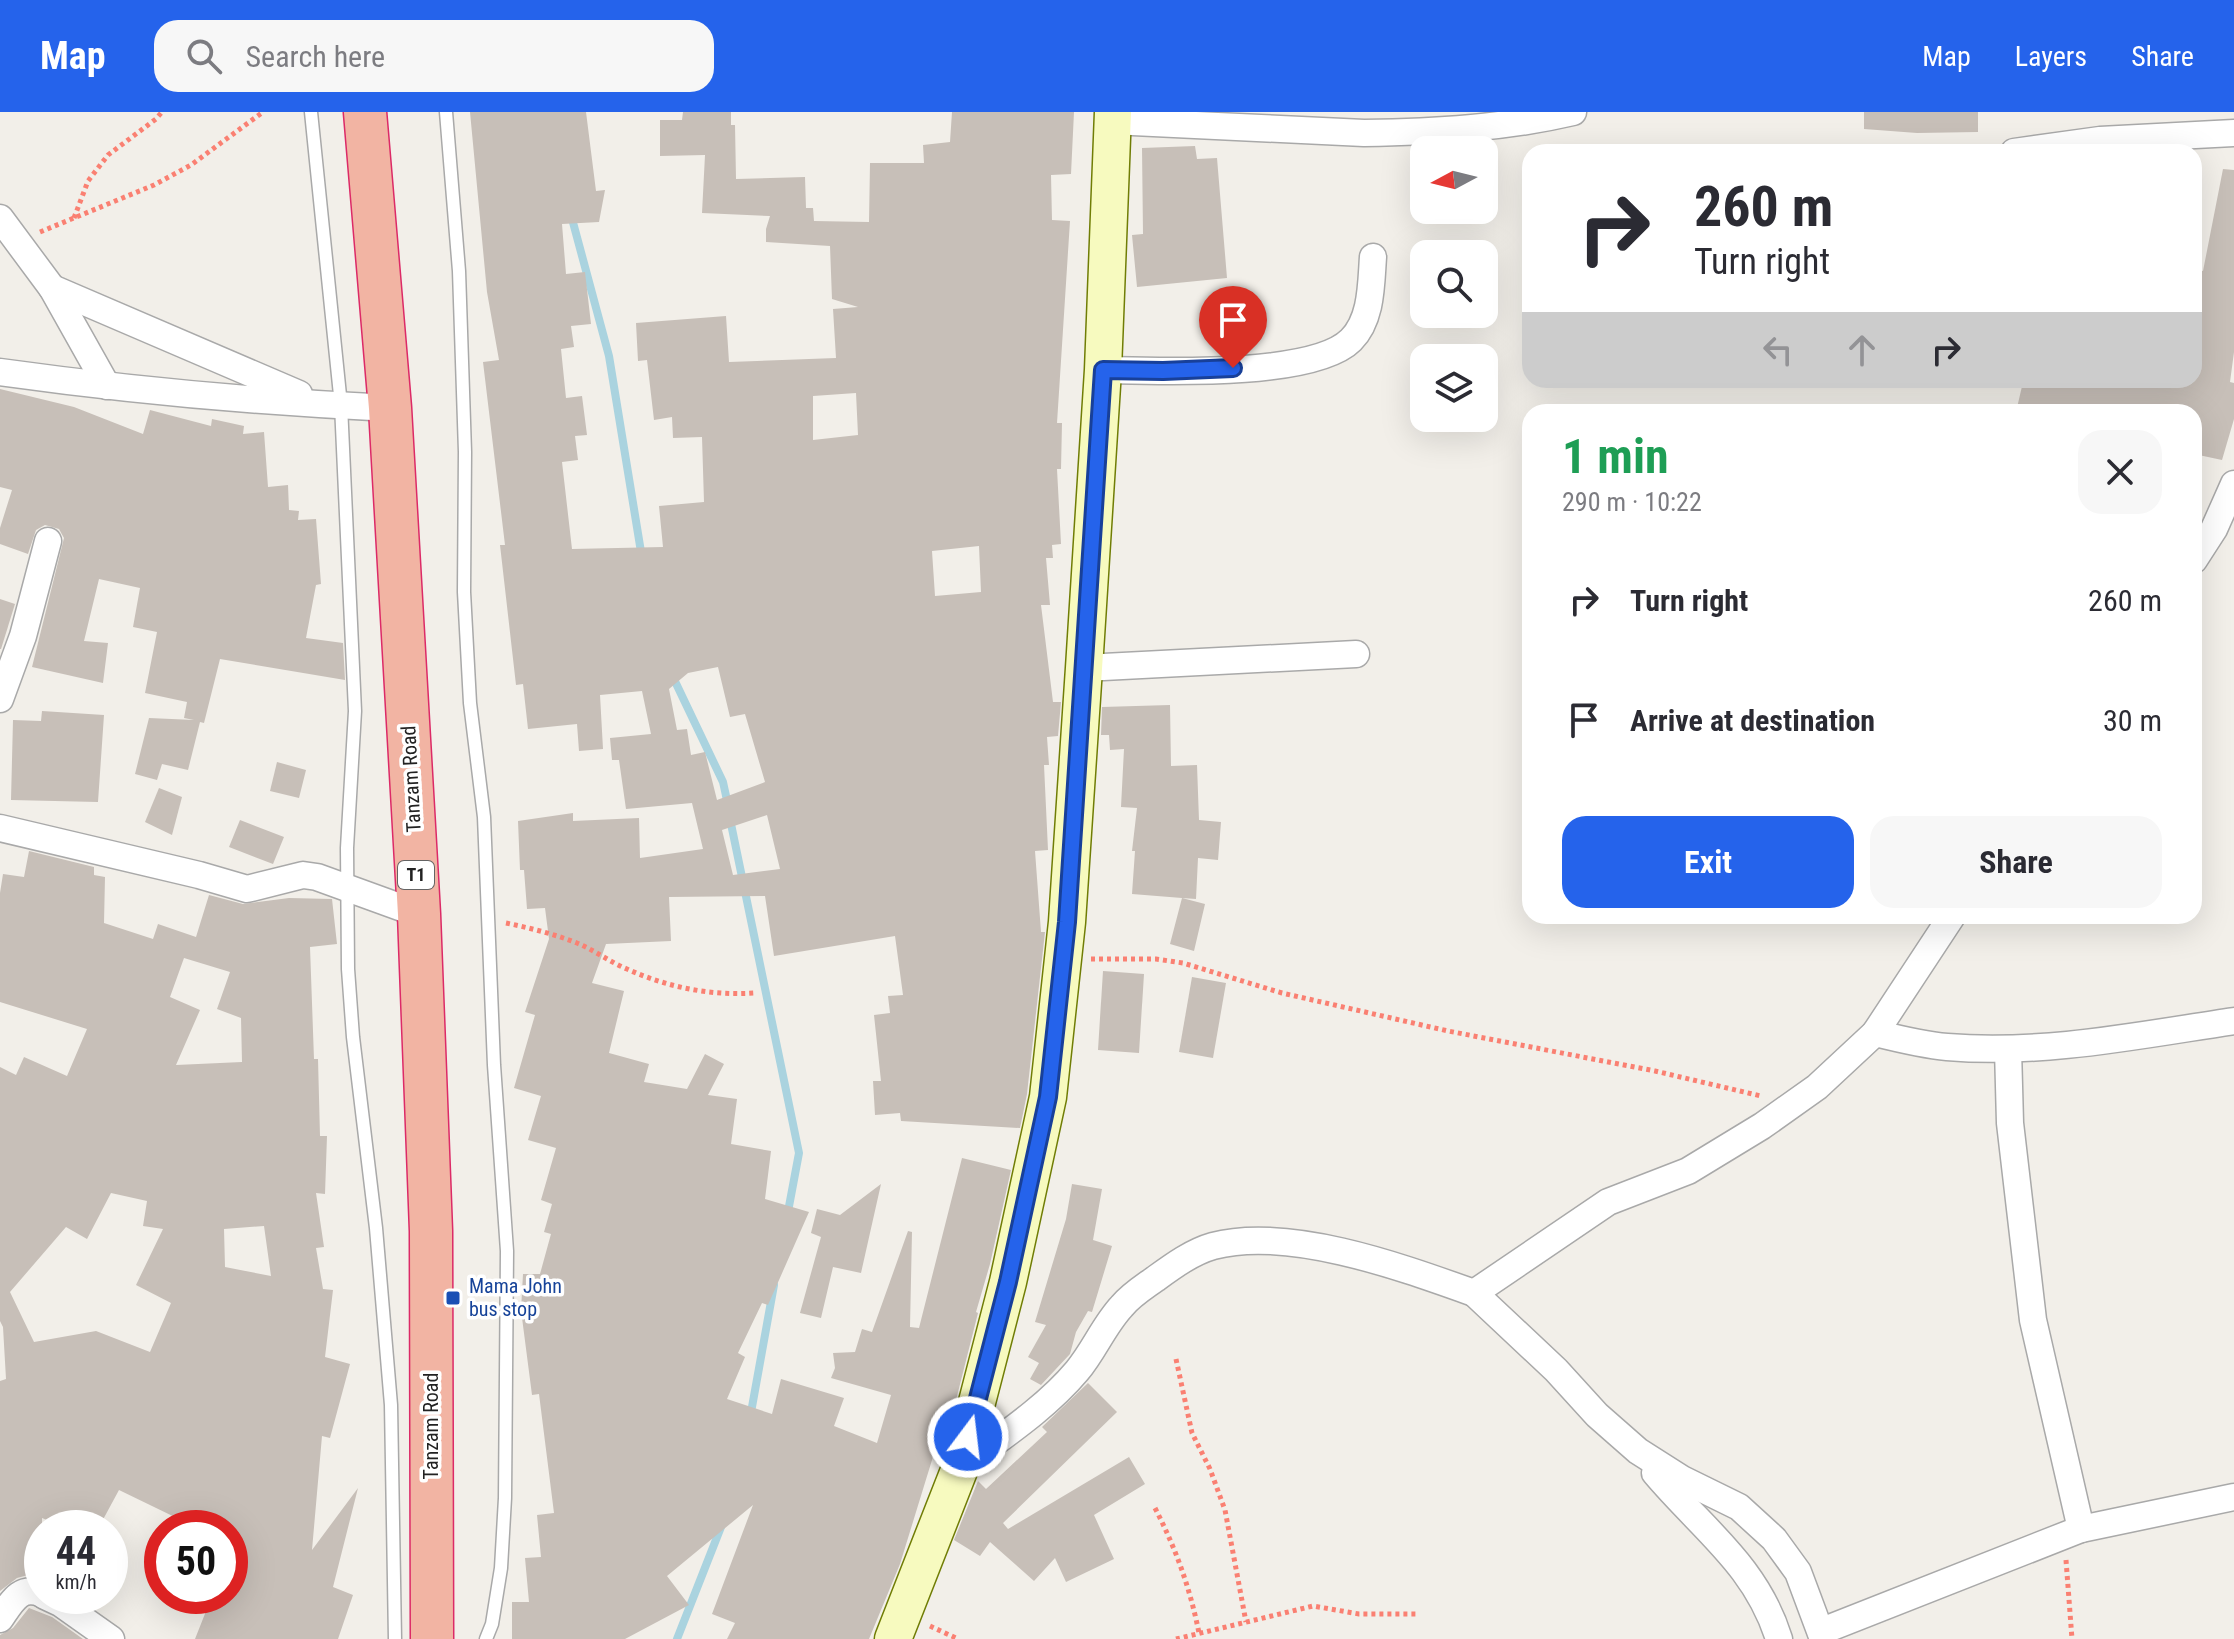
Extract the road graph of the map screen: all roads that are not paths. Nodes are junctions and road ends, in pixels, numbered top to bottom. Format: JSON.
{"nodes":[{"id":1,"x":311,"y":112,"type":"edge"},
{"id":2,"x":365,"y":112,"type":"edge"},
{"id":3,"x":446,"y":112,"type":"edge"},
{"id":4,"x":1573,"y":112,"type":"edge"},
{"id":5,"x":1112,"y":116,"type":"edge"},
{"id":6,"x":1366,"y":123,"type":"edge"},
{"id":7,"x":2234,"y":133,"type":"edge"},
{"id":8,"x":2071,"y":144,"type":"edge"},
{"id":9,"x":0,"y":218,"type":"edge"},
{"id":10,"x":1373,"y":257,"type":"dead end"},
{"id":11,"x":52,"y":288,"type":"junction"},
{"id":12,"x":1103,"y":370,"type":"junction"},
{"id":13,"x":0,"y":372,"type":"edge"},
{"id":14,"x":107,"y":386,"type":"junction"},
{"id":15,"x":329,"y":404,"type":"junction"},
{"id":16,"x":390,"y":408,"type":"junction"},
{"id":17,"x":2234,"y":484,"type":"edge"},
{"id":18,"x":2216,"y":518,"type":"edge"},
{"id":19,"x":48,"y":541,"type":"dead end"},
{"id":20,"x":2202,"y":545,"type":"edge"},
{"id":21,"x":1356,"y":654,"type":"dead end"},
{"id":22,"x":1084,"y":668,"type":"junction"},
{"id":23,"x":0,"y":699,"type":"edge"},
{"id":24,"x":0,"y":828,"type":"edge"},
{"id":25,"x":347,"y":890,"type":"junction"},
{"id":26,"x":419,"y":914,"type":"junction"},
{"id":27,"x":1947,"y":924,"type":"edge"},
{"id":28,"x":2234,"y":1021,"type":"edge"},
{"id":29,"x":1875,"y":1033,"type":"junction"},
{"id":30,"x":2008,"y":1049,"type":"junction"},
{"id":31,"x":1474,"y":1293,"type":"junction"},
{"id":32,"x":1638,"y":1451,"type":"junction"},
{"id":33,"x":960,"y":1468,"type":"junction"},
{"id":34,"x":2234,"y":1497,"type":"edge"},
{"id":35,"x":2072,"y":1532,"type":"junction"},
{"id":36,"x":24,"y":1591,"type":"edge"},
{"id":37,"x":76,"y":1614,"type":"edge"},
{"id":38,"x":0,"y":1619,"type":"edge"},
{"id":39,"x":1822,"y":1635,"type":"edge"},
{"id":40,"x":111,"y":1639,"type":"edge"},
{"id":41,"x":395,"y":1639,"type":"edge"},
{"id":42,"x":432,"y":1639,"type":"edge"},
{"id":43,"x":486,"y":1639,"type":"edge"},
{"id":44,"x":893,"y":1639,"type":"edge"},
{"id":45,"x":1779,"y":1639,"type":"edge"}],
"edges":[{"from":1,"to":15,"type":"lane"},
{"from":2,"to":16,"type":"highway","name":"Tanzam Road","number":"T1"},
{"from":3,"to":43,"type":"lane"},
{"from":4,"to":6,"type":"street"},
{"from":5,"to":6,"type":"street"},
{"from":5,"to":12,"type":"main road"},
{"from":7,"to":8,"type":"street"},
{"from":9,"to":11,"type":"street"},
{"from":10,"to":12,"type":"street"},
{"from":11,"to":14,"type":"street"},
{"from":11,"to":15,"type":"street"},
{"from":12,"to":22,"type":"main road"},
{"from":13,"to":14,"type":"street"},
{"from":14,"to":15,"type":"street"},
{"from":15,"to":16,"type":"street"},
{"from":15,"to":25,"type":"lane"},
{"from":16,"to":26,"type":"highway","name":"Tanzam Road","number":"T1"},
{"from":17,"to":18,"type":"street"},
{"from":18,"to":20,"type":"street"},
{"from":19,"to":23,"type":"street"},
{"from":21,"to":22,"type":"street"},
{"from":22,"to":33,"type":"main road"},
{"from":24,"to":25,"type":"street"},
{"from":25,"to":26,"type":"street"},
{"from":25,"to":41,"type":"lane"},
{"from":26,"to":42,"type":"highway","name":"Tanzam Road","number":"T1"},
{"from":27,"to":29,"type":"street"},
{"from":28,"to":30,"type":"street"},
{"from":29,"to":30,"type":"street"},
{"from":29,"to":31,"type":"street"},
{"from":30,"to":35,"type":"street"},
{"from":31,"to":32,"type":"street"},
{"from":31,"to":33,"type":"street"},
{"from":32,"to":39,"type":"street"},
{"from":32,"to":45,"type":"street"},
{"from":33,"to":44,"type":"main road"},
{"from":34,"to":35,"type":"street"},
{"from":35,"to":39,"type":"street"},
{"from":36,"to":38,"type":"street"},
{"from":37,"to":40,"type":"street"}]}
